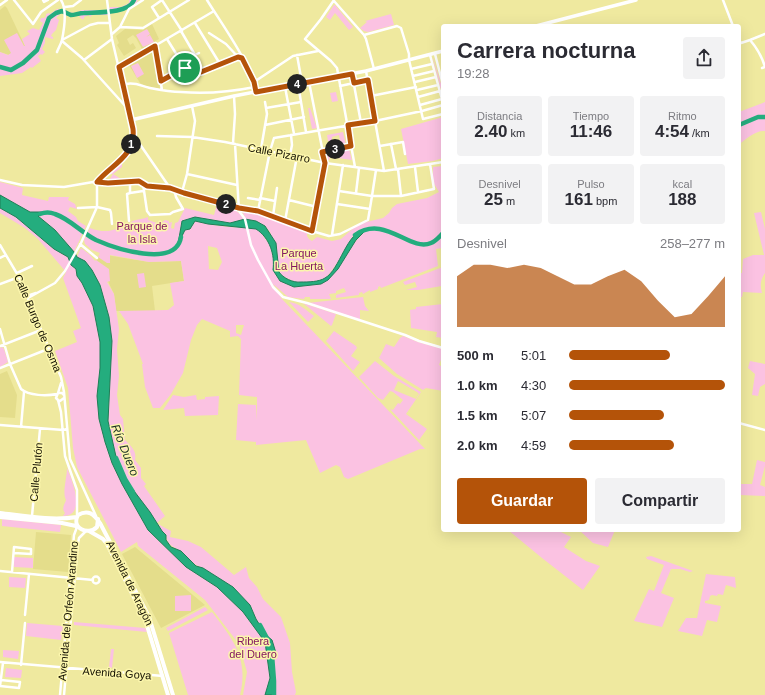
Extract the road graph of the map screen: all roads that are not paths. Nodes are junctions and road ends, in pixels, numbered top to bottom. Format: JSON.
{"nodes":[{"id":1,"x":7,"y":0,"type":"edge"},
{"id":2,"x":14,"y":0,"type":"edge"},
{"id":3,"x":43,"y":0,"type":"edge"},
{"id":4,"x":48,"y":0,"type":"edge"},
{"id":5,"x":60,"y":0,"type":"edge"},
{"id":6,"x":81,"y":0,"type":"edge"},
{"id":7,"x":107,"y":0,"type":"edge"},
{"id":8,"x":143,"y":0,"type":"edge"},
{"id":9,"x":162,"y":0,"type":"edge"},
{"id":10,"x":188,"y":0,"type":"edge"},
{"id":11,"x":207,"y":0,"type":"edge"},
{"id":12,"x":334,"y":0,"type":"edge"},
{"id":13,"x":636,"y":0,"type":"edge"},
{"id":14,"x":723,"y":0,"type":"edge"},
{"id":15,"x":0,"y":5,"type":"edge"},
{"id":16,"x":65,"y":6,"type":"junction"},
{"id":17,"x":169,"y":11,"type":"junction"},
{"id":18,"x":214,"y":11,"type":"junction"},
{"id":19,"x":159,"y":18,"type":"junction"},
{"id":20,"x":110,"y":23,"type":"junction"},
{"id":21,"x":195,"y":23,"type":"junction"},
{"id":22,"x":544,"y":24,"type":"edge"},
{"id":23,"x":732,"y":24,"type":"edge"},
{"id":24,"x":120,"y":27,"type":"junction"},
{"id":25,"x":181,"y":31,"type":"junction"},
{"id":26,"x":112,"y":34,"type":"junction"},
{"id":27,"x":209,"y":34,"type":"dead end"},
{"id":28,"x":765,"y":34,"type":"edge"},
{"id":29,"x":364,"y":35,"type":"junction"},
{"id":30,"x":112,"y":38,"type":"junction"},
{"id":31,"x":167,"y":39,"type":"junction"},
{"id":32,"x":750,"y":40,"type":"junction"},
{"id":33,"x":62,"y":41,"type":"junction"},
{"id":34,"x":741,"y":43,"type":"edge"},
{"id":35,"x":155,"y":46,"type":"junction"},
{"id":36,"x":318,"y":51,"type":"junction"},
{"id":37,"x":57,"y":52,"type":"dead end"},
{"id":38,"x":441,"y":52,"type":"edge"},
{"id":39,"x":199,"y":53,"type":"dead end"},
{"id":40,"x":432,"y":54,"type":"junction"},
{"id":41,"x":297,"y":55,"type":"junction"},
{"id":42,"x":238,"y":57,"type":"junction"},
{"id":43,"x":242,"y":58,"type":"junction"},
{"id":44,"x":84,"y":60,"type":"junction"},
{"id":45,"x":409,"y":60,"type":"junction"},
{"id":46,"x":220,"y":64,"type":"junction"},
{"id":47,"x":432,"y":64,"type":"junction"},
{"id":48,"x":119,"y":67,"type":"junction"},
{"id":49,"x":185,"y":68,"type":"junction"},
{"id":50,"x":762,"y":68,"type":"dead end"},
{"id":51,"x":374,"y":69,"type":"junction"},
{"id":52,"x":411,"y":69,"type":"junction"},
{"id":53,"x":434,"y":70,"type":"junction"},
{"id":54,"x":366,"y":71,"type":"junction"},
{"id":55,"x":201,"y":72,"type":"junction"},
{"id":56,"x":352,"y":74,"type":"junction"},
{"id":57,"x":413,"y":76,"type":"junction"},
{"id":58,"x":339,"y":77,"type":"junction"},
{"id":59,"x":436,"y":77,"type":"junction"},
{"id":60,"x":441,"y":79,"type":"edge"},
{"id":61,"x":186,"y":80,"type":"dead end"},
{"id":62,"x":368,"y":80,"type":"junction"},
{"id":63,"x":161,"y":81,"type":"junction"},
{"id":64,"x":254,"y":82,"type":"junction"},
{"id":65,"x":309,"y":82,"type":"junction"},
{"id":66,"x":415,"y":82,"type":"junction"},
{"id":67,"x":302,"y":83,"type":"junction"},
{"id":68,"x":354,"y":83,"type":"junction"},
{"id":69,"x":126,"y":84,"type":"dead end"},
{"id":70,"x":298,"y":84,"type":"junction"},
{"id":71,"x":438,"y":84,"type":"junction"},
{"id":72,"x":142,"y":86,"type":"junction"},
{"id":73,"x":340,"y":86,"type":"junction"},
{"id":74,"x":285,"y":87,"type":"junction"},
{"id":75,"x":138,"y":89,"type":"dead end"},
{"id":76,"x":416,"y":89,"type":"junction"},
{"id":77,"x":162,"y":90,"type":"junction"},
{"id":78,"x":255,"y":90,"type":"junction"},
{"id":79,"x":440,"y":91,"type":"junction"},
{"id":80,"x":441,"y":95,"type":"edge"},
{"id":81,"x":234,"y":96,"type":"junction"},
{"id":82,"x":371,"y":96,"type":"junction"},
{"id":83,"x":418,"y":97,"type":"junction"},
{"id":84,"x":441,"y":99,"type":"edge"},
{"id":85,"x":266,"y":102,"type":"dead end"},
{"id":86,"x":301,"y":102,"type":"junction"},
{"id":87,"x":288,"y":104,"type":"junction"},
{"id":88,"x":420,"y":105,"type":"junction"},
{"id":89,"x":441,"y":105,"type":"edge"},
{"id":90,"x":192,"y":106,"type":"junction"},
{"id":91,"x":266,"y":108,"type":"junction"},
{"id":92,"x":128,"y":109,"type":"junction"},
{"id":93,"x":422,"y":111,"type":"junction"},
{"id":94,"x":441,"y":114,"type":"edge"},
{"id":95,"x":304,"y":117,"type":"junction"},
{"id":96,"x":131,"y":120,"type":"junction"},
{"id":97,"x":291,"y":120,"type":"junction"},
{"id":98,"x":375,"y":121,"type":"junction"},
{"id":99,"x":361,"y":123,"type":"junction"},
{"id":100,"x":265,"y":125,"type":"junction"},
{"id":101,"x":348,"y":125,"type":"junction"},
{"id":102,"x":318,"y":130,"type":"junction"},
{"id":103,"x":306,"y":132,"type":"junction"},
{"id":104,"x":292,"y":135,"type":"junction"},
{"id":105,"x":157,"y":136,"type":"dead end"},
{"id":106,"x":192,"y":137,"type":"junction"},
{"id":107,"x":134,"y":138,"type":"junction"},
{"id":108,"x":234,"y":144,"type":"junction"},
{"id":109,"x":391,"y":144,"type":"junction"},
{"id":110,"x":351,"y":146,"type":"junction"},
{"id":111,"x":380,"y":146,"type":"junction"},
{"id":112,"x":261,"y":149,"type":"junction"},
{"id":113,"x":270,"y":151,"type":"junction"},
{"id":114,"x":322,"y":152,"type":"junction"},
{"id":115,"x":405,"y":154,"type":"dead end"},
{"id":116,"x":290,"y":155,"type":"junction"},
{"id":117,"x":297,"y":156,"type":"junction"},
{"id":118,"x":441,"y":162,"type":"edge"},
{"id":119,"x":325,"y":163,"type":"junction"},
{"id":120,"x":430,"y":164,"type":"junction"},
{"id":121,"x":343,"y":165,"type":"junction"},
{"id":122,"x":415,"y":166,"type":"junction"},
{"id":123,"x":355,"y":167,"type":"junction"},
{"id":124,"x":359,"y":168,"type":"junction"},
{"id":125,"x":397,"y":169,"type":"junction"},
{"id":126,"x":376,"y":170,"type":"junction"},
{"id":127,"x":384,"y":171,"type":"junction"},
{"id":128,"x":187,"y":174,"type":"junction"},
{"id":129,"x":0,"y":180,"type":"edge"},
{"id":130,"x":97,"y":182,"type":"junction"},
{"id":131,"x":130,"y":182,"type":"junction"},
{"id":132,"x":141,"y":183,"type":"junction"},
{"id":133,"x":167,"y":183,"type":"junction"},
{"id":134,"x":237,"y":185,"type":"junction"},
{"id":135,"x":165,"y":188,"type":"junction"},
{"id":136,"x":170,"y":188,"type":"junction"},
{"id":137,"x":277,"y":188,"type":"dead end"},
{"id":138,"x":176,"y":190,"type":"junction"},
{"id":139,"x":143,"y":191,"type":"junction"},
{"id":140,"x":339,"y":191,"type":"junction"},
{"id":141,"x":418,"y":192,"type":"junction"},
{"id":142,"x":130,"y":193,"type":"junction"},
{"id":143,"x":183,"y":193,"type":"junction"},
{"id":144,"x":356,"y":193,"type":"junction"},
{"id":145,"x":372,"y":196,"type":"junction"},
{"id":146,"x":401,"y":196,"type":"junction"},
{"id":147,"x":177,"y":198,"type":"junction"},
{"id":148,"x":248,"y":198,"type":"dead end"},
{"id":149,"x":260,"y":199,"type":"junction"},
{"id":150,"x":289,"y":200,"type":"junction"},
{"id":151,"x":275,"y":201,"type":"junction"},
{"id":152,"x":337,"y":203,"type":"junction"},
{"id":153,"x":97,"y":207,"type":"junction"},
{"id":154,"x":317,"y":207,"type":"junction"},
{"id":155,"x":78,"y":208,"type":"dead end"},
{"id":156,"x":239,"y":208,"type":"junction"},
{"id":157,"x":370,"y":209,"type":"junction"},
{"id":158,"x":258,"y":211,"type":"junction"},
{"id":159,"x":273,"y":216,"type":"junction"},
{"id":160,"x":129,"y":221,"type":"dead end"},
{"id":161,"x":285,"y":221,"type":"junction"},
{"id":162,"x":112,"y":224,"type":"dead end"},
{"id":163,"x":312,"y":231,"type":"junction"},
{"id":164,"x":332,"y":235,"type":"junction"},
{"id":165,"x":80,"y":244,"type":"junction"},
{"id":166,"x":0,"y":245,"type":"edge"},
{"id":167,"x":0,"y":254,"type":"edge"},
{"id":168,"x":6,"y":254,"type":"junction"},
{"id":169,"x":0,"y":258,"type":"edge"},
{"id":170,"x":97,"y":258,"type":"dead end"},
{"id":171,"x":32,"y":266,"type":"dead end"},
{"id":172,"x":17,"y":273,"type":"junction"},
{"id":173,"x":19,"y":277,"type":"junction"},
{"id":174,"x":0,"y":284,"type":"edge"},
{"id":175,"x":28,"y":297,"type":"junction"},
{"id":176,"x":0,"y":329,"type":"edge"},
{"id":177,"x":41,"y":330,"type":"junction"},
{"id":178,"x":4,"y":344,"type":"junction"},
{"id":179,"x":0,"y":346,"type":"edge"},
{"id":180,"x":441,"y":347,"type":"edge"},
{"id":181,"x":48,"y":349,"type":"junction"},
{"id":182,"x":10,"y":364,"type":"junction"},
{"id":183,"x":0,"y":368,"type":"edge"},
{"id":184,"x":62,"y":381,"type":"junction"},
{"id":185,"x":24,"y":391,"type":"junction"},
{"id":186,"x":58,"y":394,"type":"junction"},
{"id":187,"x":45,"y":395,"type":"junction"},
{"id":188,"x":64,"y":397,"type":"junction"},
{"id":189,"x":57,"y":400,"type":"junction"},
{"id":190,"x":741,"y":424,"type":"edge"},
{"id":191,"x":0,"y":425,"type":"edge"},
{"id":192,"x":20,"y":427,"type":"junction"},
{"id":193,"x":40,"y":429,"type":"junction"},
{"id":194,"x":67,"y":429,"type":"junction"},
{"id":195,"x":63,"y":430,"type":"junction"},
{"id":196,"x":765,"y":430,"type":"edge"},
{"id":197,"x":0,"y":513,"type":"edge"},
{"id":198,"x":32,"y":516,"type":"junction"},
{"id":199,"x":76,"y":516,"type":"junction"},
{"id":200,"x":0,"y":517,"type":"edge"},
{"id":201,"x":97,"y":517,"type":"junction"},
{"id":202,"x":77,"y":526,"type":"junction"},
{"id":203,"x":88,"y":531,"type":"junction"},
{"id":204,"x":14,"y":553,"type":"junction"},
{"id":205,"x":0,"y":571,"type":"edge"},
{"id":206,"x":12,"y":572,"type":"junction"},
{"id":207,"x":29,"y":574,"type":"junction"},
{"id":208,"x":71,"y":578,"type":"junction"},
{"id":209,"x":75,"y":578,"type":"junction"},
{"id":210,"x":93,"y":580,"type":"dead end"},
{"id":211,"x":25,"y":615,"type":"dead end"},
{"id":212,"x":25,"y":623,"type":"dead end"},
{"id":213,"x":1,"y":662,"type":"edge"},
{"id":214,"x":21,"y":665,"type":"junction"},
{"id":215,"x":62,"y":668,"type":"junction"},
{"id":216,"x":67,"y":669,"type":"junction"},
{"id":217,"x":163,"y":676,"type":"junction"},
{"id":218,"x":1,"y":680,"type":"edge"},
{"id":219,"x":171,"y":690,"type":"junction"},
{"id":220,"x":60,"y":695,"type":"edge"},
{"id":221,"x":64,"y":695,"type":"edge"},
{"id":222,"x":168,"y":695,"type":"edge"},
{"id":223,"x":173,"y":695,"type":"edge"}],
"edges":[{"from":1,"to":15,"type":"street"},
{"from":2,"to":5,"type":"street"},
{"from":3,"to":4,"type":"street"},
{"from":5,"to":16,"type":"street"},
{"from":6,"to":16,"type":"street"},
{"from":7,"to":20,"type":"street"},
{"from":8,"to":24,"type":"street"},
{"from":9,"to":17,"type":"street"},
{"from":9,"to":19,"type":"street"},
{"from":10,"to":17,"type":"street"},
{"from":11,"to":18,"type":"street"},
{"from":12,"to":29,"type":"street"},
{"from":12,"to":36,"type":"street"},
{"from":13,"to":22,"type":"main road"},
{"from":14,"to":23,"type":"street"},
{"from":16,"to":33,"type":"street"},
{"from":17,"to":19,"type":"street"},
{"from":17,"to":25,"type":"street"},
{"from":18,"to":21,"type":"street"},
{"from":18,"to":43,"type":"street"},
{"from":19,"to":24,"type":"street"},
{"from":20,"to":26,"type":"street"},
{"from":20,"to":33,"type":"street"},
{"from":21,"to":25,"type":"street"},
{"from":21,"to":46,"type":"street"},
{"from":24,"to":26,"type":"street"},
{"from":25,"to":31,"type":"street"},
{"from":25,"to":39,"type":"street"},
{"from":26,"to":30,"type":"street"},
{"from":27,"to":42,"type":"street"},
{"from":28,"to":32,"type":"street"},
{"from":29,"to":45,"type":"street"},
{"from":29,"to":51,"type":"street"},
{"from":30,"to":44,"type":"street"},
{"from":30,"to":48,"type":"street"},
{"from":31,"to":35,"type":"street"},
{"from":31,"to":49,"type":"street"},
{"from":32,"to":34,"type":"street"},
{"from":32,"to":50,"type":"street"},
{"from":33,"to":37,"type":"street"},
{"from":33,"to":44,"type":"street"},
{"from":35,"to":48,"type":"street"},
{"from":35,"to":63,"type":"street"},
{"from":36,"to":41,"type":"street"},
{"from":36,"to":58,"type":"street"},
{"from":38,"to":40,"type":"main road"},
{"from":40,"to":45,"type":"main road"},
{"from":40,"to":47,"type":"street"},
{"from":40,"to":60,"type":"street"},
{"from":41,"to":64,"type":"street"},
{"from":41,"to":67,"type":"street"},
{"from":42,"to":43,"type":"street"},
{"from":42,"to":46,"type":"street"},
{"from":43,"to":64,"type":"street"},
{"from":44,"to":92,"type":"street"},
{"from":45,"to":51,"type":"main road"},
{"from":45,"to":52,"type":"street"},
{"from":46,"to":55,"type":"street"},
{"from":47,"to":52,"type":"street"},
{"from":47,"to":53,"type":"street"},
{"from":48,"to":92,"type":"street"},
{"from":49,"to":55,"type":"street"},
{"from":49,"to":63,"type":"street"},
{"from":51,"to":54,"type":"main road"},
{"from":52,"to":57,"type":"street"},
{"from":53,"to":57,"type":"street"},
{"from":53,"to":59,"type":"street"},
{"from":54,"to":56,"type":"main road"},
{"from":54,"to":62,"type":"street"},
{"from":55,"to":61,"type":"street"},
{"from":56,"to":58,"type":"main road"},
{"from":56,"to":68,"type":"street"},
{"from":57,"to":66,"type":"street"},
{"from":58,"to":65,"type":"main road"},
{"from":58,"to":73,"type":"street"},
{"from":59,"to":66,"type":"street"},
{"from":59,"to":71,"type":"street"},
{"from":62,"to":68,"type":"street"},
{"from":62,"to":82,"type":"street"},
{"from":63,"to":77,"type":"street"},
{"from":64,"to":78,"type":"street"},
{"from":65,"to":67,"type":"main road"},
{"from":65,"to":102,"type":"street"},
{"from":66,"to":76,"type":"street"},
{"from":67,"to":70,"type":"main road"},
{"from":68,"to":73,"type":"street"},
{"from":68,"to":99,"type":"street"},
{"from":69,"to":72,"type":"street"},
{"from":70,"to":74,"type":"main road"},
{"from":70,"to":86,"type":"street"},
{"from":71,"to":76,"type":"street"},
{"from":71,"to":79,"type":"street"},
{"from":72,"to":75,"type":"street"},
{"from":72,"to":77,"type":"street"},
{"from":73,"to":101,"type":"street"},
{"from":74,"to":78,"type":"main road"},
{"from":74,"to":87,"type":"street"},
{"from":76,"to":82,"type":"street"},
{"from":76,"to":83,"type":"street"},
{"from":77,"to":78,"type":"street"},
{"from":78,"to":81,"type":"main road"},
{"from":79,"to":80,"type":"street"},
{"from":79,"to":83,"type":"street"},
{"from":81,"to":90,"type":"main road"},
{"from":81,"to":108,"type":"street"},
{"from":82,"to":98,"type":"street"},
{"from":83,"to":88,"type":"street"},
{"from":84,"to":88,"type":"street"},
{"from":85,"to":91,"type":"street"},
{"from":86,"to":87,"type":"street"},
{"from":86,"to":95,"type":"street"},
{"from":87,"to":91,"type":"street"},
{"from":87,"to":97,"type":"street"},
{"from":88,"to":93,"type":"street"},
{"from":89,"to":93,"type":"street"},
{"from":90,"to":96,"type":"main road"},
{"from":90,"to":106,"type":"street"},
{"from":91,"to":100,"type":"street"},
{"from":92,"to":96,"type":"street"},
{"from":93,"to":94,"type":"street"},
{"from":93,"to":98,"type":"street"},
{"from":95,"to":97,"type":"street"},
{"from":95,"to":103,"type":"street"},
{"from":96,"to":107,"type":"street"},
{"from":97,"to":100,"type":"street"},
{"from":97,"to":104,"type":"street"},
{"from":98,"to":99,"type":"street"},
{"from":98,"to":111,"type":"street"},
{"from":99,"to":101,"type":"street"},
{"from":100,"to":112,"type":"street"},
{"from":101,"to":102,"type":"street"},
{"from":101,"to":110,"type":"street"},
{"from":102,"to":103,"type":"street"},
{"from":102,"to":114,"type":"street"},
{"from":103,"to":104,"type":"street"},
{"from":104,"to":113,"type":"street"},
{"from":104,"to":116,"type":"street"},
{"from":105,"to":106,"type":"street","name":"Calle Pizarro"},
{"from":106,"to":108,"type":"street","name":"Calle Pizarro"},
{"from":106,"to":128,"type":"street"},
{"from":107,"to":130,"type":"street"},
{"from":107,"to":133,"type":"street"},
{"from":108,"to":112,"type":"street","name":"Calle Pizarro"},
{"from":108,"to":134,"type":"street"},
{"from":109,"to":111,"type":"street"},
{"from":109,"to":115,"type":"street"},
{"from":109,"to":125,"type":"street"},
{"from":110,"to":114,"type":"street"},
{"from":110,"to":123,"type":"street"},
{"from":111,"to":127,"type":"street"},
{"from":112,"to":113,"type":"street","name":"Calle Pizarro"},
{"from":113,"to":116,"type":"street","name":"Calle Pizarro"},
{"from":113,"to":149,"type":"street"},
{"from":114,"to":119,"type":"street"},
{"from":116,"to":117,"type":"street","name":"Calle Pizarro"},
{"from":117,"to":119,"type":"street","name":"Calle Pizarro"},
{"from":117,"to":150,"type":"street"},
{"from":118,"to":120,"type":"street","name":"Calle Pizarro"},
{"from":119,"to":121,"type":"street","name":"Calle Pizarro"},
{"from":119,"to":154,"type":"street"},
{"from":120,"to":122,"type":"street","name":"Calle Pizarro"},
{"from":120,"to":141,"type":"street"},
{"from":121,"to":123,"type":"street","name":"Calle Pizarro"},
{"from":121,"to":140,"type":"street"},
{"from":122,"to":125,"type":"street","name":"Calle Pizarro"},
{"from":122,"to":141,"type":"street"},
{"from":123,"to":124,"type":"street","name":"Calle Pizarro"},
{"from":124,"to":126,"type":"street","name":"Calle Pizarro"},
{"from":124,"to":144,"type":"street"},
{"from":125,"to":127,"type":"street","name":"Calle Pizarro"},
{"from":125,"to":146,"type":"street"},
{"from":126,"to":127,"type":"street","name":"Calle Pizarro"},
{"from":126,"to":145,"type":"street"},
{"from":128,"to":134,"type":"street"},
{"from":128,"to":143,"type":"street"},
{"from":129,"to":130,"type":"street"},
{"from":130,"to":131,"type":"street"},
{"from":130,"to":153,"type":"street"},
{"from":131,"to":132,"type":"street"},
{"from":131,"to":142,"type":"street"},
{"from":132,"to":135,"type":"street"},
{"from":132,"to":139,"type":"street"},
{"from":133,"to":135,"type":"street"},
{"from":133,"to":136,"type":"street"},
{"from":134,"to":156,"type":"street"},
{"from":135,"to":136,"type":"street"},
{"from":136,"to":138,"type":"street"},
{"from":137,"to":151,"type":"street"},
{"from":138,"to":143,"type":"street"},
{"from":138,"to":147,"type":"street"},
{"from":139,"to":142,"type":"street"},
{"from":139,"to":147,"type":"street"},
{"from":140,"to":144,"type":"street"},
{"from":140,"to":152,"type":"street"},
{"from":141,"to":146,"type":"street"},
{"from":142,"to":160,"type":"street"},
{"from":143,"to":147,"type":"street"},
{"from":143,"to":156,"type":"street"},
{"from":144,"to":145,"type":"street"},
{"from":145,"to":146,"type":"street"},
{"from":145,"to":157,"type":"street"},
{"from":148,"to":149,"type":"street"},
{"from":149,"to":151,"type":"street"},
{"from":149,"to":158,"type":"street"},
{"from":150,"to":154,"type":"street"},
{"from":150,"to":161,"type":"street"},
{"from":151,"to":159,"type":"street"},
{"from":152,"to":157,"type":"street"},
{"from":152,"to":164,"type":"street"},
{"from":153,"to":155,"type":"street"},
{"from":153,"to":162,"type":"street"},
{"from":153,"to":165,"type":"street"},
{"from":154,"to":163,"type":"street"},
{"from":156,"to":158,"type":"street"},
{"from":156,"to":180,"type":"street"},
{"from":157,"to":164,"type":"street"},
{"from":158,"to":159,"type":"street"},
{"from":159,"to":161,"type":"street"},
{"from":161,"to":163,"type":"street"},
{"from":163,"to":164,"type":"street"},
{"from":165,"to":170,"type":"street"},
{"from":165,"to":175,"type":"street"},
{"from":166,"to":168,"type":"street","name":"Calle Burgo de Osma"},
{"from":167,"to":168,"type":"street"},
{"from":168,"to":169,"type":"street"},
{"from":168,"to":172,"type":"street","name":"Calle Burgo de Osma"},
{"from":171,"to":172,"type":"street"},
{"from":172,"to":173,"type":"street","name":"Calle Burgo de Osma"},
{"from":173,"to":174,"type":"street"},
{"from":173,"to":175,"type":"street","name":"Calle Burgo de Osma"},
{"from":175,"to":177,"type":"street","name":"Calle Burgo de Osma"},
{"from":176,"to":178,"type":"street"},
{"from":177,"to":178,"type":"street"},
{"from":177,"to":181,"type":"street","name":"Calle Burgo de Osma"},
{"from":178,"to":179,"type":"street"},
{"from":178,"to":182,"type":"street"},
{"from":181,"to":182,"type":"street"},
{"from":181,"to":184,"type":"street","name":"Calle Burgo de Osma"},
{"from":182,"to":183,"type":"street"},
{"from":182,"to":185,"type":"street"},
{"from":184,"to":186,"type":"street","name":"Calle Burgo de Osma"},
{"from":184,"to":188,"type":"street","name":"Calle Burgo de Osma"},
{"from":185,"to":187,"type":"street"},
{"from":185,"to":192,"type":"street"},
{"from":186,"to":187,"type":"street"},
{"from":186,"to":188,"type":"street"},
{"from":186,"to":189,"type":"street"},
{"from":187,"to":189,"type":"street"},
{"from":188,"to":189,"type":"street"},
{"from":188,"to":194,"type":"street","name":"Calle Burgo de Osma"},
{"from":189,"to":195,"type":"street"},
{"from":190,"to":196,"type":"street"},
{"from":191,"to":192,"type":"street"},
{"from":192,"to":193,"type":"street"},
{"from":193,"to":195,"type":"street"},
{"from":193,"to":198,"type":"street","name":"Calle Plutón"},
{"from":194,"to":195,"type":"street"},
{"from":194,"to":201,"type":"street","name":"Calle Burgo de Osma"},
{"from":195,"to":199,"type":"street"},
{"from":197,"to":198,"type":"highway"},
{"from":198,"to":199,"type":"highway"},
{"from":199,"to":201,"type":"highway"},
{"from":199,"to":202,"type":"highway"},
{"from":200,"to":202,"type":"highway"},
{"from":201,"to":203,"type":"highway"},
{"from":201,"to":219,"type":"highway","name":"Avenida de Aragón"},
{"from":202,"to":203,"type":"highway"},
{"from":202,"to":208,"type":"street","name":"Avenida del Orfeón Arandino"},
{"from":203,"to":209,"type":"street","name":"Avenida del Orfeón Arandino"},
{"from":203,"to":217,"type":"highway","name":"Avenida de Aragón"},
{"from":204,"to":204,"type":"street"},
{"from":204,"to":206,"type":"street"},
{"from":205,"to":206,"type":"street"},
{"from":206,"to":207,"type":"street"},
{"from":207,"to":208,"type":"street"},
{"from":207,"to":211,"type":"street"},
{"from":208,"to":209,"type":"street"},
{"from":208,"to":215,"type":"street","name":"Avenida del Orfeón Arandino"},
{"from":209,"to":210,"type":"street"},
{"from":209,"to":216,"type":"street","name":"Avenida del Orfeón Arandino"},
{"from":212,"to":214,"type":"street"},
{"from":213,"to":214,"type":"street","name":"Avenida Goya"},
{"from":213,"to":218,"type":"street"},
{"from":214,"to":215,"type":"street","name":"Avenida Goya"},
{"from":215,"to":216,"type":"street","name":"Avenida Goya"},
{"from":215,"to":220,"type":"street","name":"Avenida del Orfeón Arandino"},
{"from":216,"to":217,"type":"street","name":"Avenida Goya"},
{"from":216,"to":221,"type":"street","name":"Avenida del Orfeón Arandino"},
{"from":217,"to":219,"type":"street"},
{"from":217,"to":222,"type":"highway","name":"Avenida de Aragón"},
{"from":218,"to":218,"type":"street"},
{"from":219,"to":223,"type":"highway","name":"Avenida de Aragón"}]}
